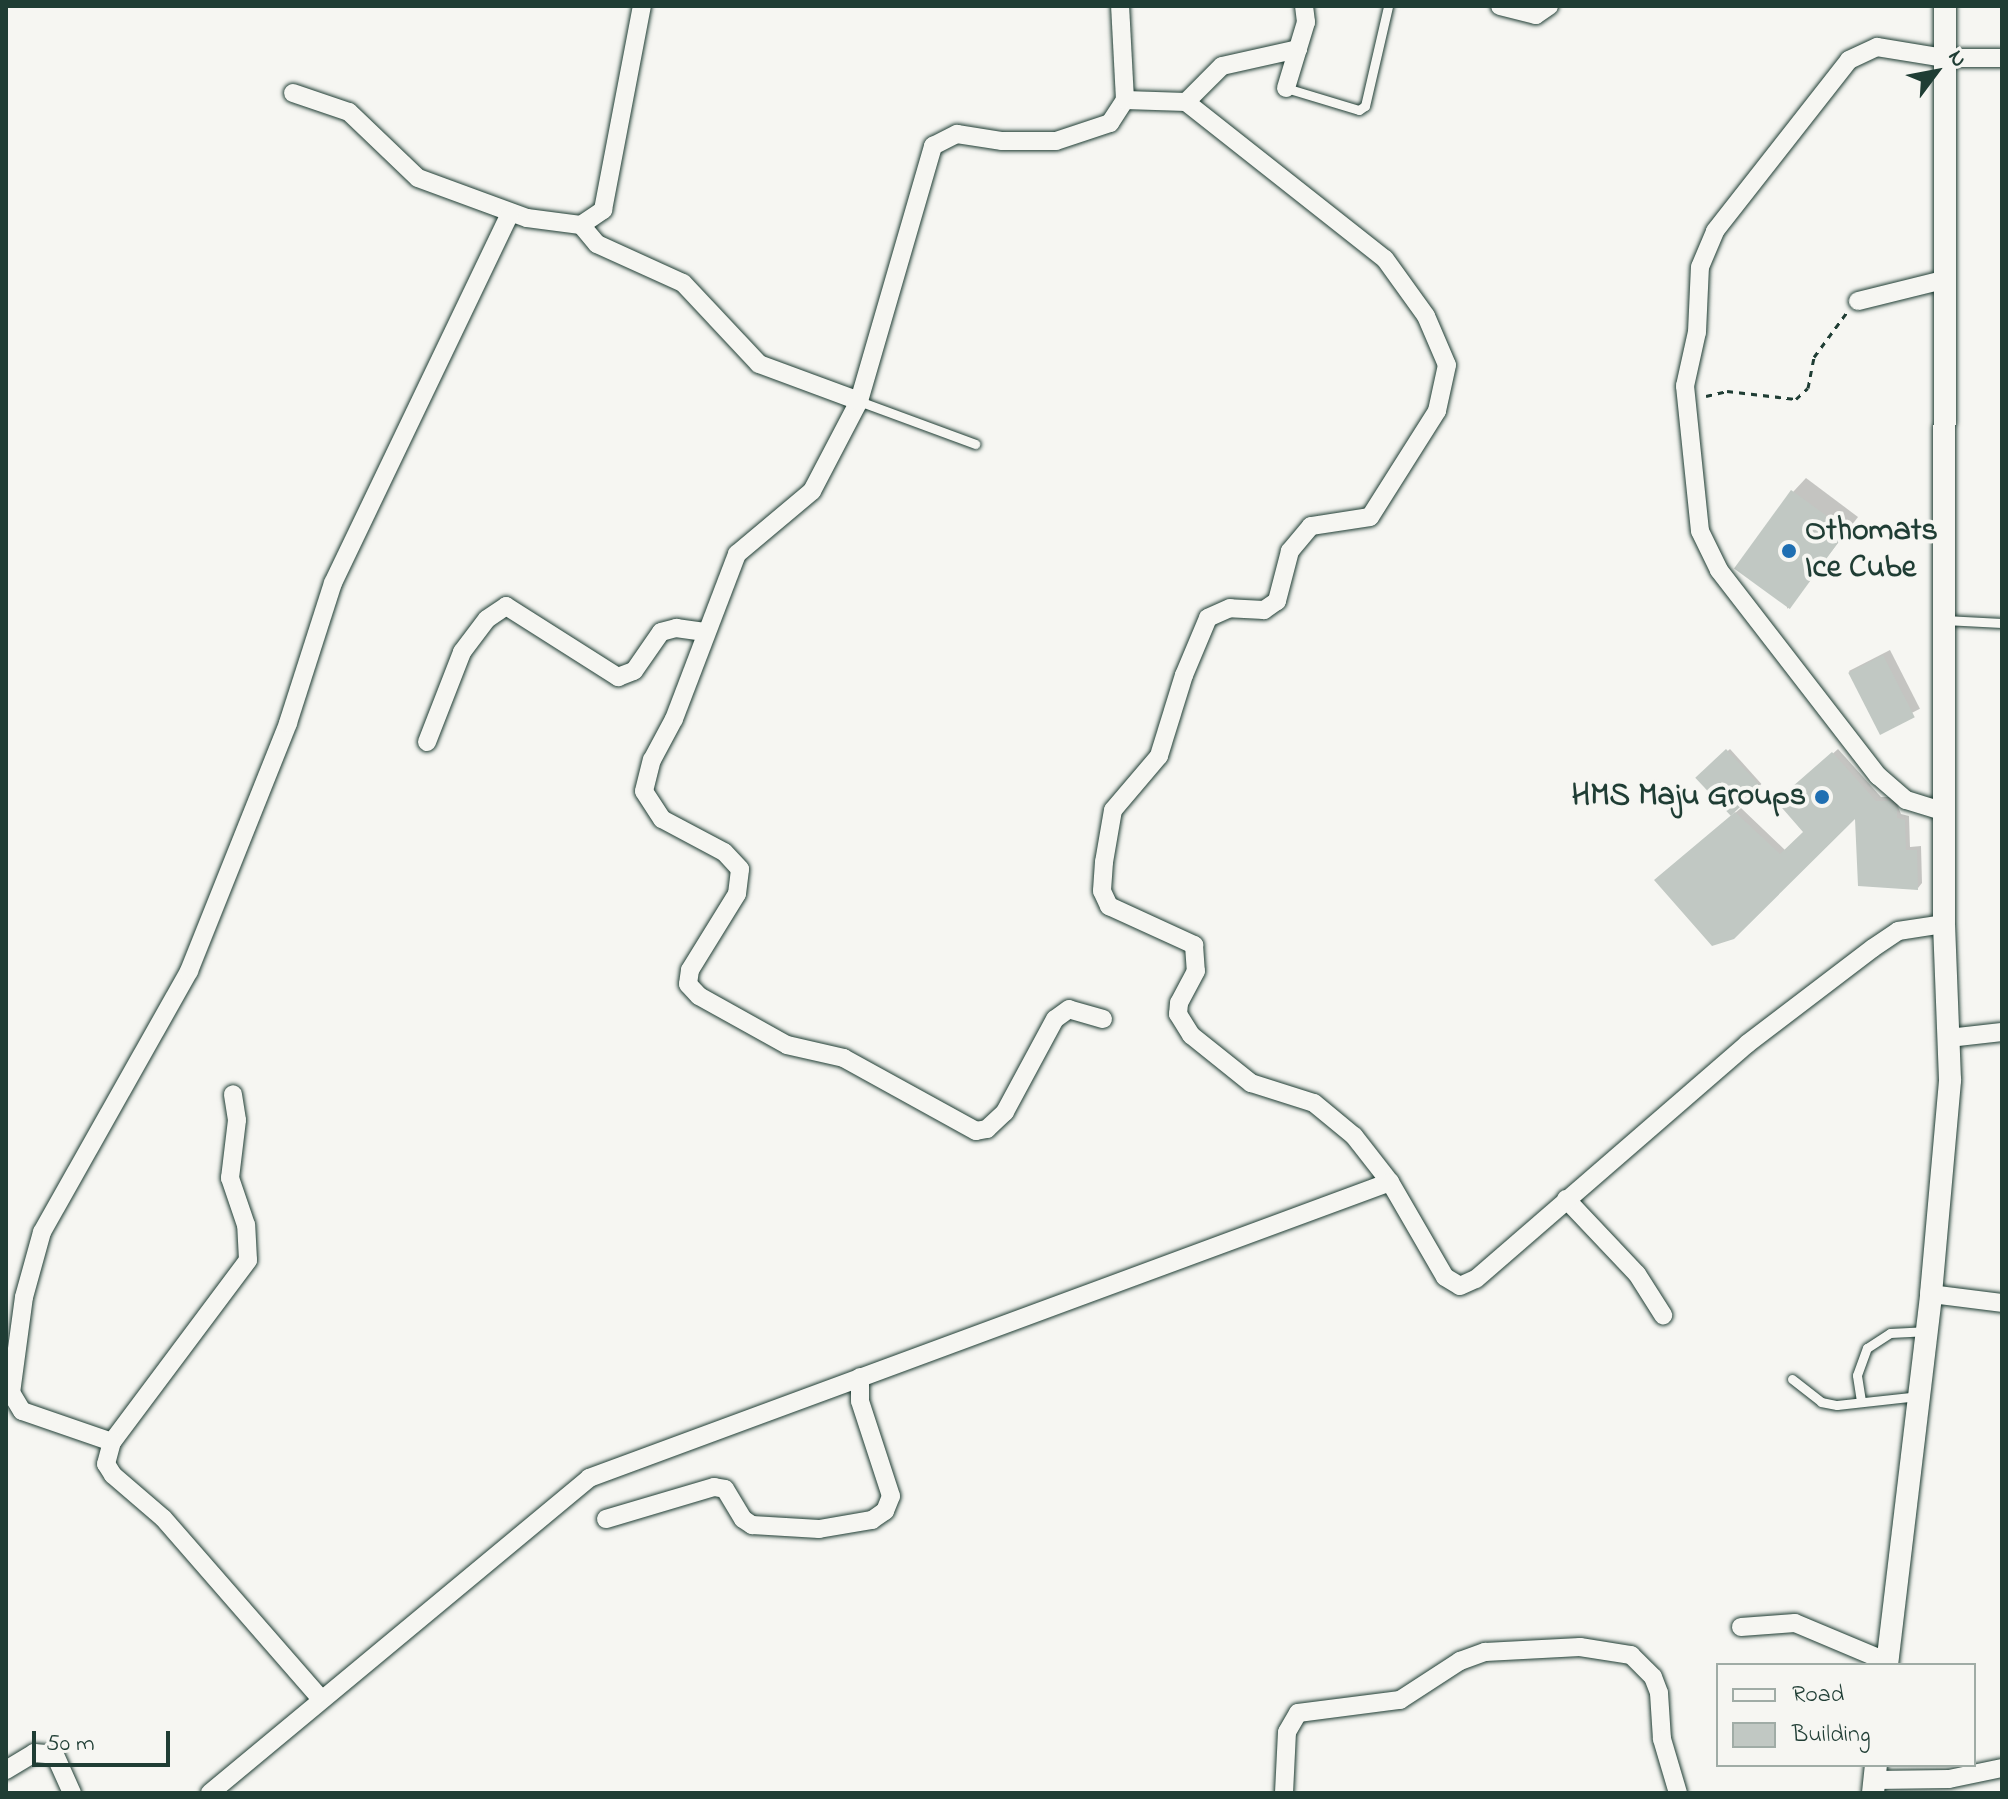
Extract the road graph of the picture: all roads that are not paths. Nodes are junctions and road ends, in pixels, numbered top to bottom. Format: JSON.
{"nodes":[{"id":1,"x":642,"y":6,"type":"edge"},
{"id":2,"x":1120,"y":6,"type":"edge"},
{"id":3,"x":1304,"y":6,"type":"edge"},
{"id":4,"x":1388,"y":6,"type":"edge"},
{"id":5,"x":1500,"y":6,"type":"edge"},
{"id":6,"x":1549,"y":6,"type":"edge"},
{"id":7,"x":1945,"y":6,"type":"edge"},
{"id":8,"x":1298,"y":49,"type":"junction"},
{"id":9,"x":1945,"y":58,"type":"junction"},
{"id":10,"x":2002,"y":58,"type":"edge"},
{"id":11,"x":1286,"y":88,"type":"joint"},
{"id":12,"x":293,"y":93,"type":"dead end"},
{"id":13,"x":1125,"y":100,"type":"junction"},
{"id":14,"x":1186,"y":102,"type":"junction"},
{"id":15,"x":510,"y":213,"type":"junction"},
{"id":16,"x":581,"y":225,"type":"junction"},
{"id":17,"x":1943,"y":280,"type":"junction"},
{"id":18,"x":1858,"y":301,"type":"road end"},
{"id":19,"x":859,"y":401,"type":"junction"},
{"id":20,"x":975,"y":444,"type":"dead end"},
{"id":21,"x":1944,"y":620,"type":"junction"},
{"id":22,"x":2002,"y":623,"type":"edge"},
{"id":23,"x":705,"y":632,"type":"junction"},
{"id":24,"x":427,"y":742,"type":"dead end"},
{"id":25,"x":1945,"y":812,"type":"junction"},
{"id":26,"x":1944,"y":924,"type":"junction"},
{"id":27,"x":1103,"y":1019,"type":"dead end"},
{"id":28,"x":2002,"y":1032,"type":"edge"},
{"id":29,"x":1949,"y":1038,"type":"junction"},
{"id":30,"x":233,"y":1094,"type":"dead end"},
{"id":31,"x":1390,"y":1182,"type":"junction"},
{"id":32,"x":1566,"y":1199,"type":"junction"},
{"id":33,"x":1931,"y":1294,"type":"junction"},
{"id":34,"x":2002,"y":1303,"type":"edge"},
{"id":35,"x":1663,"y":1315,"type":"dead end"},
{"id":36,"x":1924,"y":1331,"type":"junction"},
{"id":37,"x":860,"y":1377,"type":"junction"},
{"id":38,"x":1792,"y":1379,"type":"dead end"},
{"id":39,"x":1918,"y":1396,"type":"junction"},
{"id":40,"x":1861,"y":1401,"type":"junction"},
{"id":41,"x":10,"y":1404,"type":"edge"},
{"id":42,"x":112,"y":1442,"type":"junction"},
{"id":43,"x":606,"y":1519,"type":"dead end"},
{"id":44,"x":1741,"y":1627,"type":"dead end"},
{"id":45,"x":1885,"y":1663,"type":"edge"},
{"id":46,"x":1887,"y":1663,"type":"edge"},
{"id":47,"x":321,"y":1699,"type":"junction"},
{"id":48,"x":2002,"y":1768,"type":"edge"},
{"id":49,"x":6,"y":1770,"type":"edge"},
{"id":50,"x":1875,"y":1779,"type":"edge"},
{"id":51,"x":72,"y":1793,"type":"edge"},
{"id":52,"x":210,"y":1793,"type":"edge"},
{"id":53,"x":1284,"y":1793,"type":"edge"},
{"id":54,"x":1678,"y":1793,"type":"edge"}],
"edges":[{"from":1,"to":16,"type":"street"},
{"from":2,"to":13,"type":"street"},
{"from":3,"to":8,"type":"street"},
{"from":4,"to":11,"type":"lane"},
{"from":5,"to":6,"type":"street"},
{"from":7,"to":9,"type":"street"},
{"from":8,"to":11,"type":"street"},
{"from":8,"to":14,"type":"street"},
{"from":9,"to":10,"type":"street"},
{"from":9,"to":17,"type":"street"},
{"from":9,"to":25,"type":"street"},
{"from":12,"to":15,"type":"street"},
{"from":13,"to":14,"type":"street"},
{"from":13,"to":19,"type":"street"},
{"from":14,"to":31,"type":"street"},
{"from":15,"to":16,"type":"street"},
{"from":15,"to":41,"type":"street"},
{"from":16,"to":19,"type":"street"},
{"from":17,"to":18,"type":"street"},
{"from":17,"to":21,"type":"street"},
{"from":19,"to":20,"type":"lane"},
{"from":19,"to":23,"type":"street"},
{"from":21,"to":22,"type":"lane"},
{"from":21,"to":25,"type":"street"},
{"from":23,"to":24,"type":"street"},
{"from":23,"to":27,"type":"street"},
{"from":25,"to":26,"type":"street"},
{"from":26,"to":29,"type":"street"},
{"from":26,"to":32,"type":"street"},
{"from":28,"to":29,"type":"street"},
{"from":29,"to":33,"type":"street"},
{"from":30,"to":42,"type":"street"},
{"from":31,"to":32,"type":"street"},
{"from":31,"to":37,"type":"street"},
{"from":32,"to":35,"type":"street"},
{"from":33,"to":34,"type":"street"},
{"from":33,"to":36,"type":"street"},
{"from":36,"to":39,"type":"street"},
{"from":36,"to":40,"type":"lane"},
{"from":37,"to":43,"type":"street"},
{"from":37,"to":47,"type":"street"},
{"from":38,"to":40,"type":"lane"},
{"from":39,"to":40,"type":"lane"},
{"from":39,"to":46,"type":"street"},
{"from":41,"to":42,"type":"street"},
{"from":42,"to":47,"type":"street"},
{"from":44,"to":45,"type":"street"},
{"from":47,"to":52,"type":"street"},
{"from":48,"to":50,"type":"street"},
{"from":49,"to":51,"type":"street"},
{"from":53,"to":54,"type":"street"}]}
